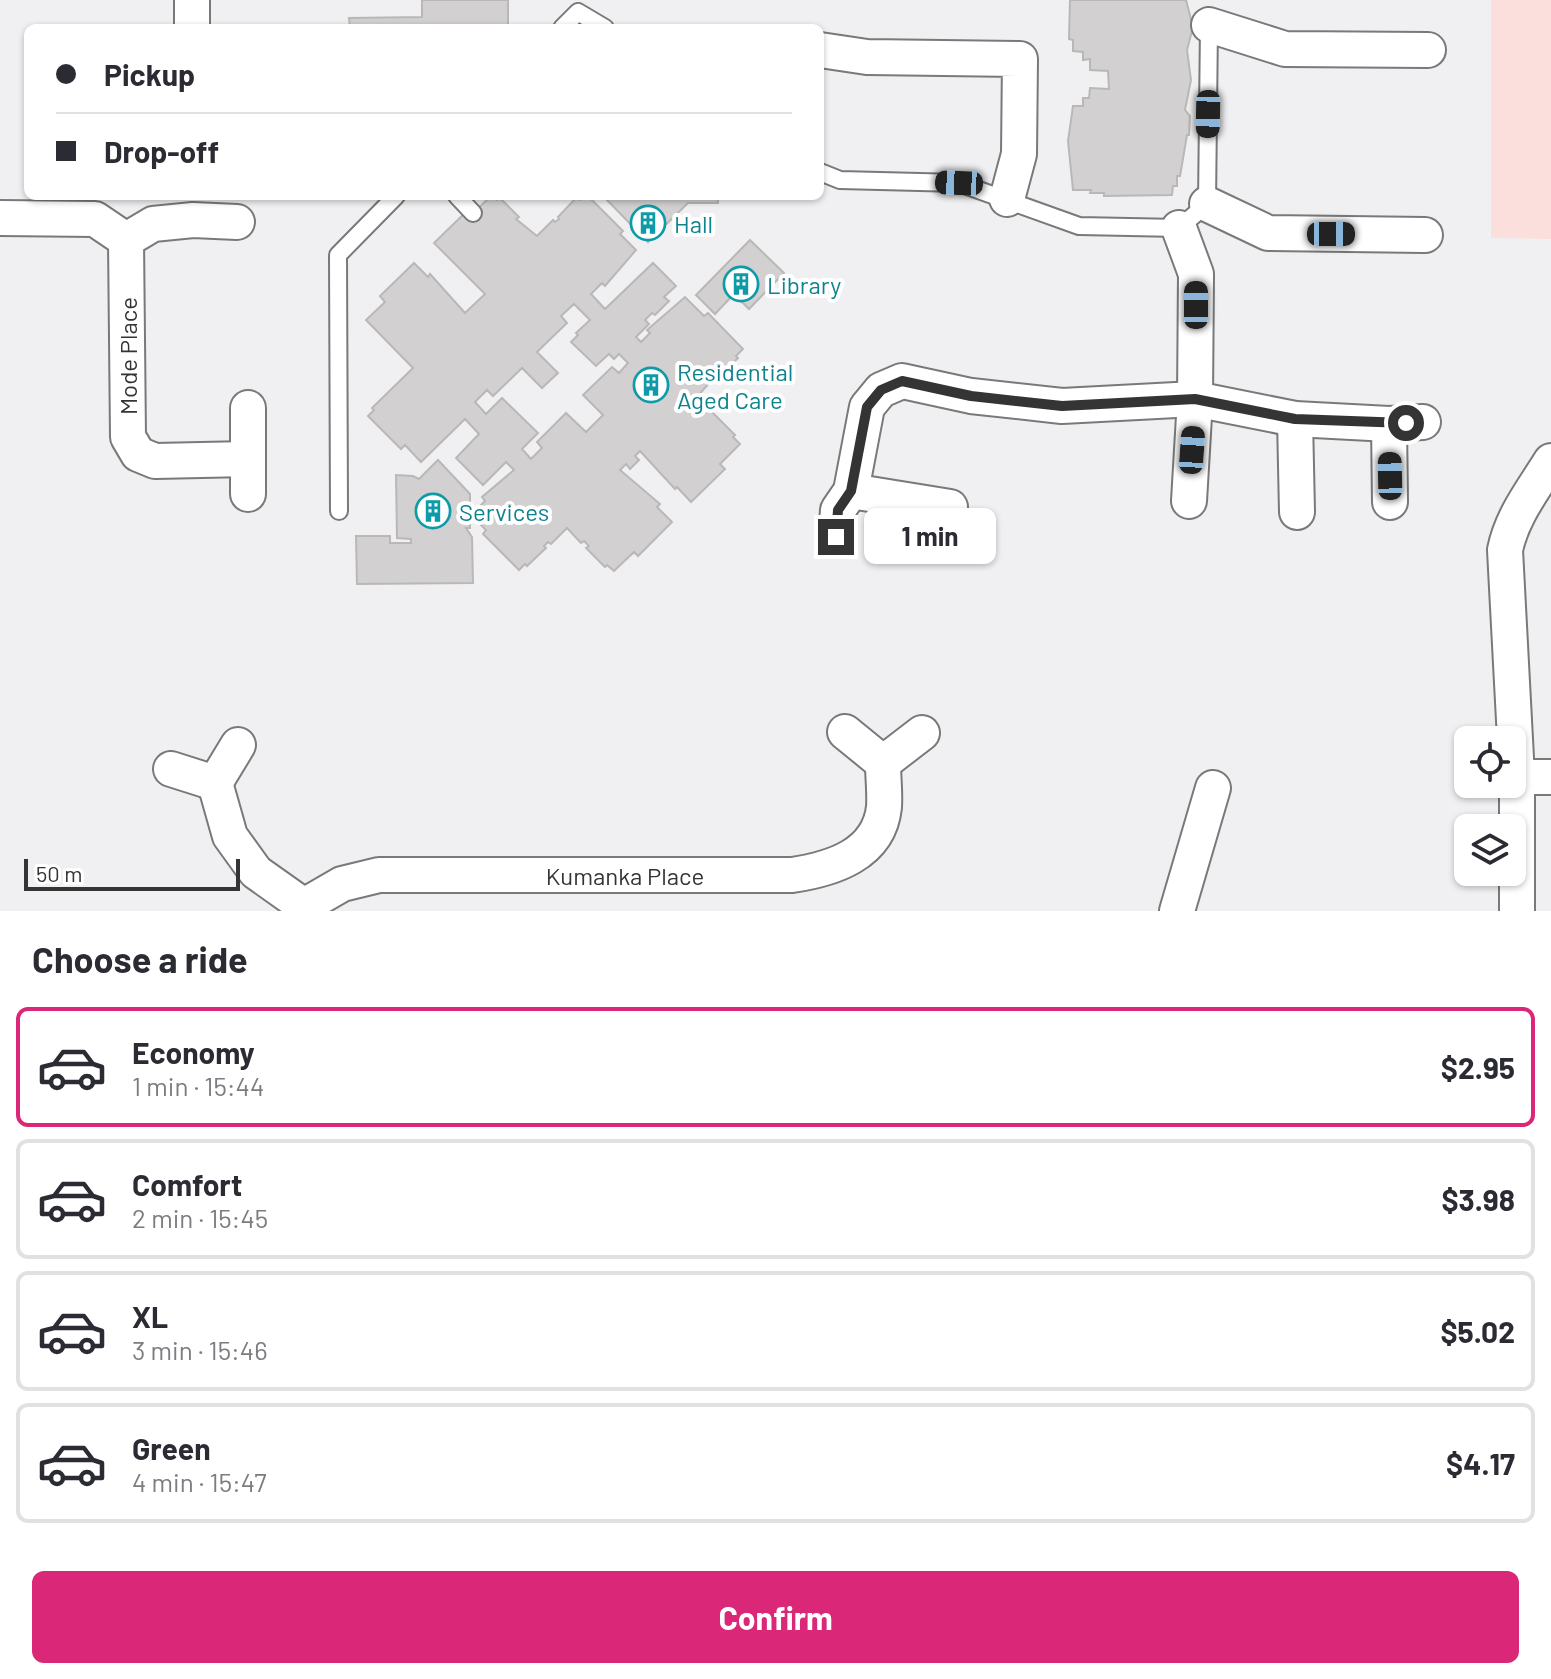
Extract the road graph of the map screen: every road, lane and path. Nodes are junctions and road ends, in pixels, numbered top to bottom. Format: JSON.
{"nodes":[{"id":1,"x":192,"y":0,"type":"edge"},
{"id":2,"x":192,"y":24,"type":"edge"},
{"id":3,"x":566,"y":24,"type":"edge"},
{"id":4,"x":598,"y":24,"type":"edge"},
{"id":5,"x":1209,"y":25,"type":"joint"},
{"id":6,"x":1428,"y":50,"type":"dead end"},
{"id":7,"x":824,"y":51,"type":"edge"},
{"id":8,"x":824,"y":174,"type":"edge"},
{"id":9,"x":1007,"y":199,"type":"junction"},
{"id":10,"x":392,"y":200,"type":"edge"},
{"id":11,"x":461,"y":200,"type":"edge"},
{"id":12,"x":1207,"y":204,"type":"junction"},
{"id":13,"x":192,"y":208,"type":"edge"},
{"id":14,"x":473,"y":213,"type":"dead end"},
{"id":15,"x":0,"y":218,"type":"edge"},
{"id":16,"x":237,"y":222,"type":"dead end"},
{"id":17,"x":1179,"y":228,"type":"junction"},
{"id":18,"x":1425,"y":235,"type":"dead end"},
{"id":19,"x":126,"y":240,"type":"junction"},
{"id":20,"x":1195,"y":399,"type":"junction"},
{"id":21,"x":248,"y":408,"type":"dead end"},
{"id":22,"x":1295,"y":419,"type":"junction"},
{"id":23,"x":1423,"y":422,"type":"dead end"},
{"id":24,"x":1389,"y":424,"type":"junction"},
{"id":25,"x":248,"y":459,"type":"junction"},
{"id":26,"x":1551,"y":461,"type":"edge"},
{"id":27,"x":851,"y":491,"type":"junction"},
{"id":28,"x":248,"y":494,"type":"dead end"},
{"id":29,"x":1189,"y":501,"type":"dead end"},
{"id":30,"x":1390,"y":502,"type":"dead end"},
{"id":31,"x":950,"y":507,"type":"dead end"},
{"id":32,"x":339,"y":511,"type":"dead end"},
{"id":33,"x":1297,"y":512,"type":"dead end"},
{"id":34,"x":836,"y":537,"type":"dead end"},
{"id":35,"x":1514,"y":726,"type":"edge"},
{"id":36,"x":845,"y":732,"type":"dead end"},
{"id":37,"x":922,"y":733,"type":"dead end"},
{"id":38,"x":238,"y":745,"type":"dead end"},
{"id":39,"x":883,"y":763,"type":"junction"},
{"id":40,"x":171,"y":769,"type":"dead end"},
{"id":41,"x":1526,"y":777,"type":"edge"},
{"id":42,"x":1551,"y":777,"type":"edge"},
{"id":43,"x":215,"y":783,"type":"junction"},
{"id":44,"x":1213,"y":788,"type":"dead end"},
{"id":45,"x":1517,"y":798,"type":"edge"},
{"id":46,"x":302,"y":908,"type":"edge"},
{"id":47,"x":1177,"y":911,"type":"edge"},
{"id":48,"x":1517,"y":911,"type":"edge"}],
"edges":[{"from":1,"to":2,"type":"street"},
{"from":3,"to":4,"type":"lane"},
{"from":5,"to":6,"type":"street"},
{"from":5,"to":12,"type":"lane"},
{"from":7,"to":9,"type":"street"},
{"from":8,"to":9,"type":"lane"},
{"from":9,"to":17,"type":"lane"},
{"from":10,"to":32,"type":"lane"},
{"from":11,"to":14,"type":"lane"},
{"from":12,"to":17,"type":"lane"},
{"from":12,"to":18,"type":"street"},
{"from":13,"to":16,"type":"street"},
{"from":13,"to":19,"type":"street"},
{"from":15,"to":19,"type":"street"},
{"from":17,"to":20,"type":"street"},
{"from":19,"to":25,"type":"street","name":"Mode Place"},
{"from":20,"to":22,"type":"street"},
{"from":20,"to":27,"type":"street"},
{"from":20,"to":29,"type":"street"},
{"from":21,"to":25,"type":"street"},
{"from":22,"to":24,"type":"street"},
{"from":22,"to":33,"type":"street"},
{"from":23,"to":24,"type":"street"},
{"from":24,"to":30,"type":"street"},
{"from":25,"to":28,"type":"street"},
{"from":26,"to":35,"type":"street"},
{"from":27,"to":31,"type":"street"},
{"from":27,"to":34,"type":"street"},
{"from":36,"to":39,"type":"street"},
{"from":37,"to":39,"type":"street"},
{"from":38,"to":43,"type":"street"},
{"from":39,"to":46,"type":"street","name":"Kumanka Place"},
{"from":40,"to":43,"type":"street"},
{"from":41,"to":42,"type":"street"},
{"from":43,"to":46,"type":"street"},
{"from":44,"to":47,"type":"street"},
{"from":45,"to":48,"type":"street"}]}
